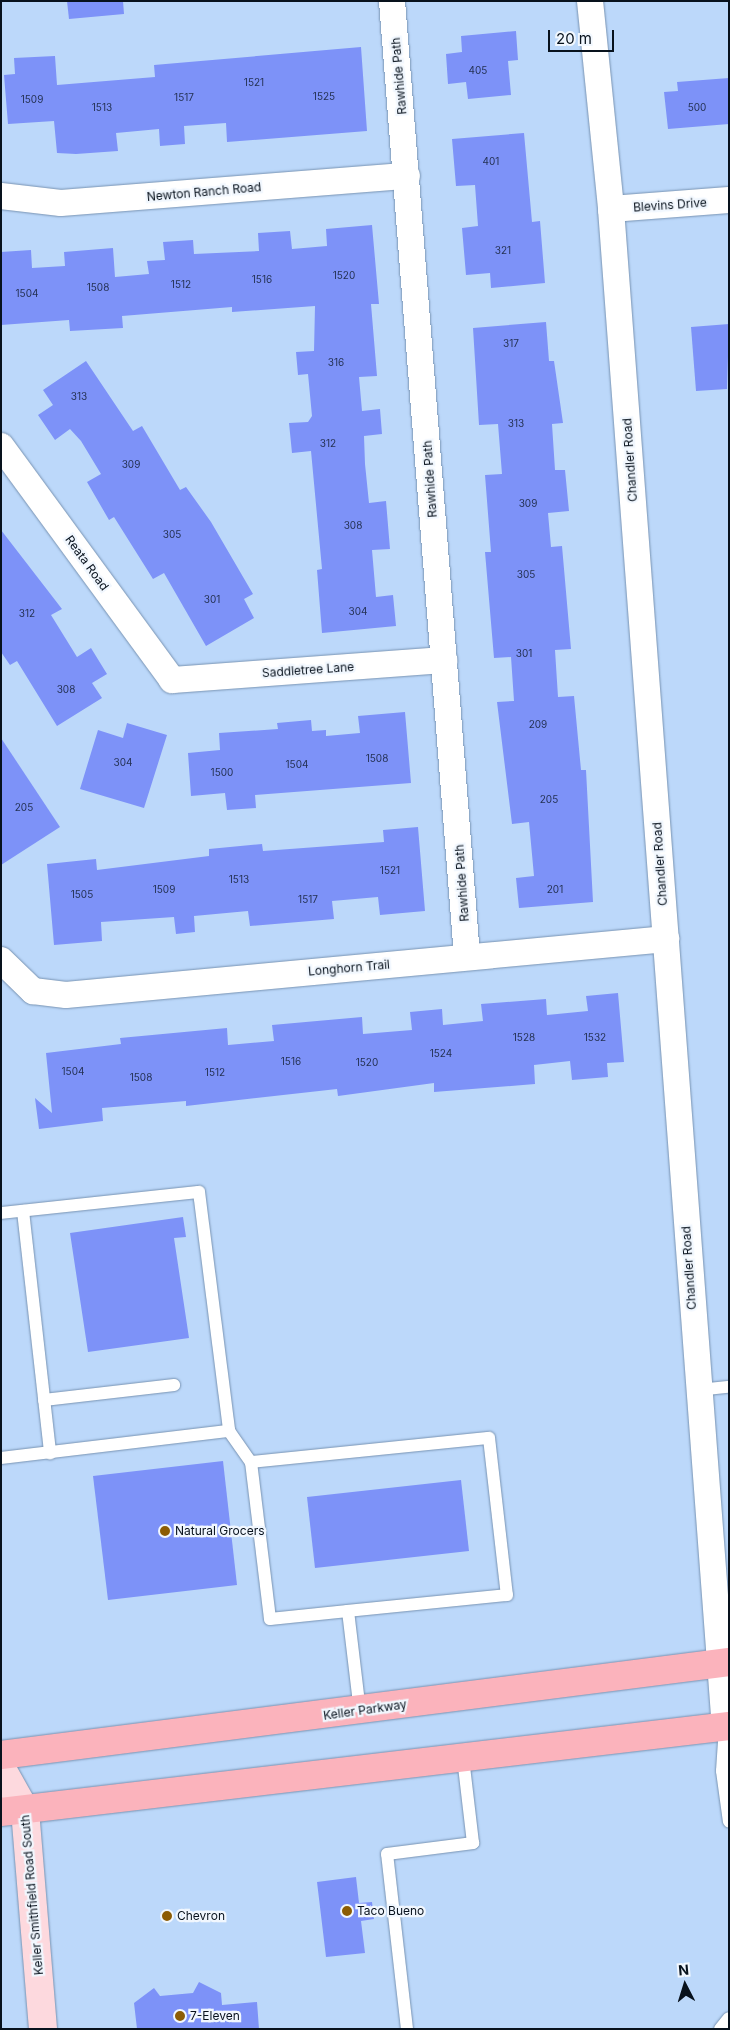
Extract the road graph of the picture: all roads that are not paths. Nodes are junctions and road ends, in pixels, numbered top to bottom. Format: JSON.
{"nodes":[{"id":1,"x":392,"y":1,"type":"edge"},
{"id":2,"x":590,"y":1,"type":"edge"},
{"id":3,"x":407,"y":176,"type":"junction"},
{"id":4,"x":1,"y":196,"type":"edge"},
{"id":5,"x":729,"y":200,"type":"edge"},
{"id":6,"x":612,"y":210,"type":"junction"},
{"id":7,"x":1,"y":446,"type":"edge"},
{"id":8,"x":444,"y":660,"type":"junction"},
{"id":9,"x":172,"y":680,"type":"joint"},
{"id":10,"x":666,"y":939,"type":"junction"},
{"id":11,"x":467,"y":957,"type":"junction"},
{"id":12,"x":1,"y":960,"type":"edge"},
{"id":13,"x":23,"y":1211,"type":"junction"},
{"id":14,"x":1,"y":1213,"type":"edge"},
{"id":15,"x":174,"y":1385,"type":"dead end"},
{"id":16,"x":729,"y":1388,"type":"edge"},
{"id":17,"x":698,"y":1390,"type":"junction"},
{"id":18,"x":44,"y":1400,"type":"junction"},
{"id":19,"x":229,"y":1431,"type":"junction"},
{"id":20,"x":50,"y":1453,"type":"junction"},
{"id":21,"x":1,"y":1458,"type":"edge"},
{"id":22,"x":251,"y":1462,"type":"junction"},
{"id":23,"x":348,"y":1611,"type":"junction"},
{"id":24,"x":724,"y":1663,"type":"edge"},
{"id":25,"x":360,"y":1710,"type":"junction"},
{"id":26,"x":727,"y":1726,"type":"edge"},
{"id":27,"x":1,"y":1755,"type":"edge"},
{"id":28,"x":463,"y":1758,"type":"junction"},
{"id":29,"x":1,"y":1767,"type":"edge"},
{"id":30,"x":13,"y":1811,"type":"edge"},
{"id":31,"x":729,"y":1822,"type":"edge"},
{"id":32,"x":729,"y":2018,"type":"edge"},
{"id":33,"x":43,"y":2029,"type":"edge"},
{"id":34,"x":407,"y":2029,"type":"edge"},
{"id":35,"x":720,"y":2029,"type":"edge"}],
"edges":[{"from":1,"to":3,"type":"street","name":"Rawhide Path"},
{"from":2,"to":6,"type":"street","name":"Chandler Road"},
{"from":3,"to":4,"type":"street","name":"Newton Ranch Road"},
{"from":3,"to":8,"type":"street","name":"Rawhide Path"},
{"from":5,"to":6,"type":"street","name":"Blevins Drive"},
{"from":6,"to":10,"type":"street","name":"Chandler Road"},
{"from":7,"to":9,"type":"street","name":"Reata Road"},
{"from":8,"to":9,"type":"street","name":"Saddletree Lane"},
{"from":8,"to":11,"type":"street","name":"Rawhide Path"},
{"from":10,"to":11,"type":"street","name":"Longhorn Trail"},
{"from":10,"to":17,"type":"street","name":"Chandler Road"},
{"from":11,"to":12,"type":"street","name":"Longhorn Trail"},
{"from":13,"to":14,"type":"lane"},
{"from":13,"to":18,"type":"lane"},
{"from":13,"to":19,"type":"lane"},
{"from":15,"to":18,"type":"lane"},
{"from":16,"to":17,"type":"lane"},
{"from":17,"to":24,"type":"street","name":"Chandler Road"},
{"from":18,"to":20,"type":"lane"},
{"from":19,"to":20,"type":"lane"},
{"from":19,"to":22,"type":"lane"},
{"from":20,"to":21,"type":"lane"},
{"from":22,"to":23,"type":"lane"},
{"from":22,"to":23,"type":"lane"},
{"from":23,"to":25,"type":"lane"},
{"from":24,"to":25,"type":"main road","name":"Keller Parkway"},
{"from":24,"to":26,"type":"street","name":"Chandler Road"},
{"from":25,"to":27,"type":"main road","name":"Keller Parkway"},
{"from":26,"to":28,"type":"main road"},
{"from":26,"to":31,"type":"lane"},
{"from":28,"to":30,"type":"main road"},
{"from":28,"to":34,"type":"lane"},
{"from":29,"to":30,"type":"main road","name":"Keller Smithfield Road South"},
{"from":30,"to":33,"type":"main road","name":"Keller Smithfield Road South"},
{"from":32,"to":35,"type":"lane"}]}
